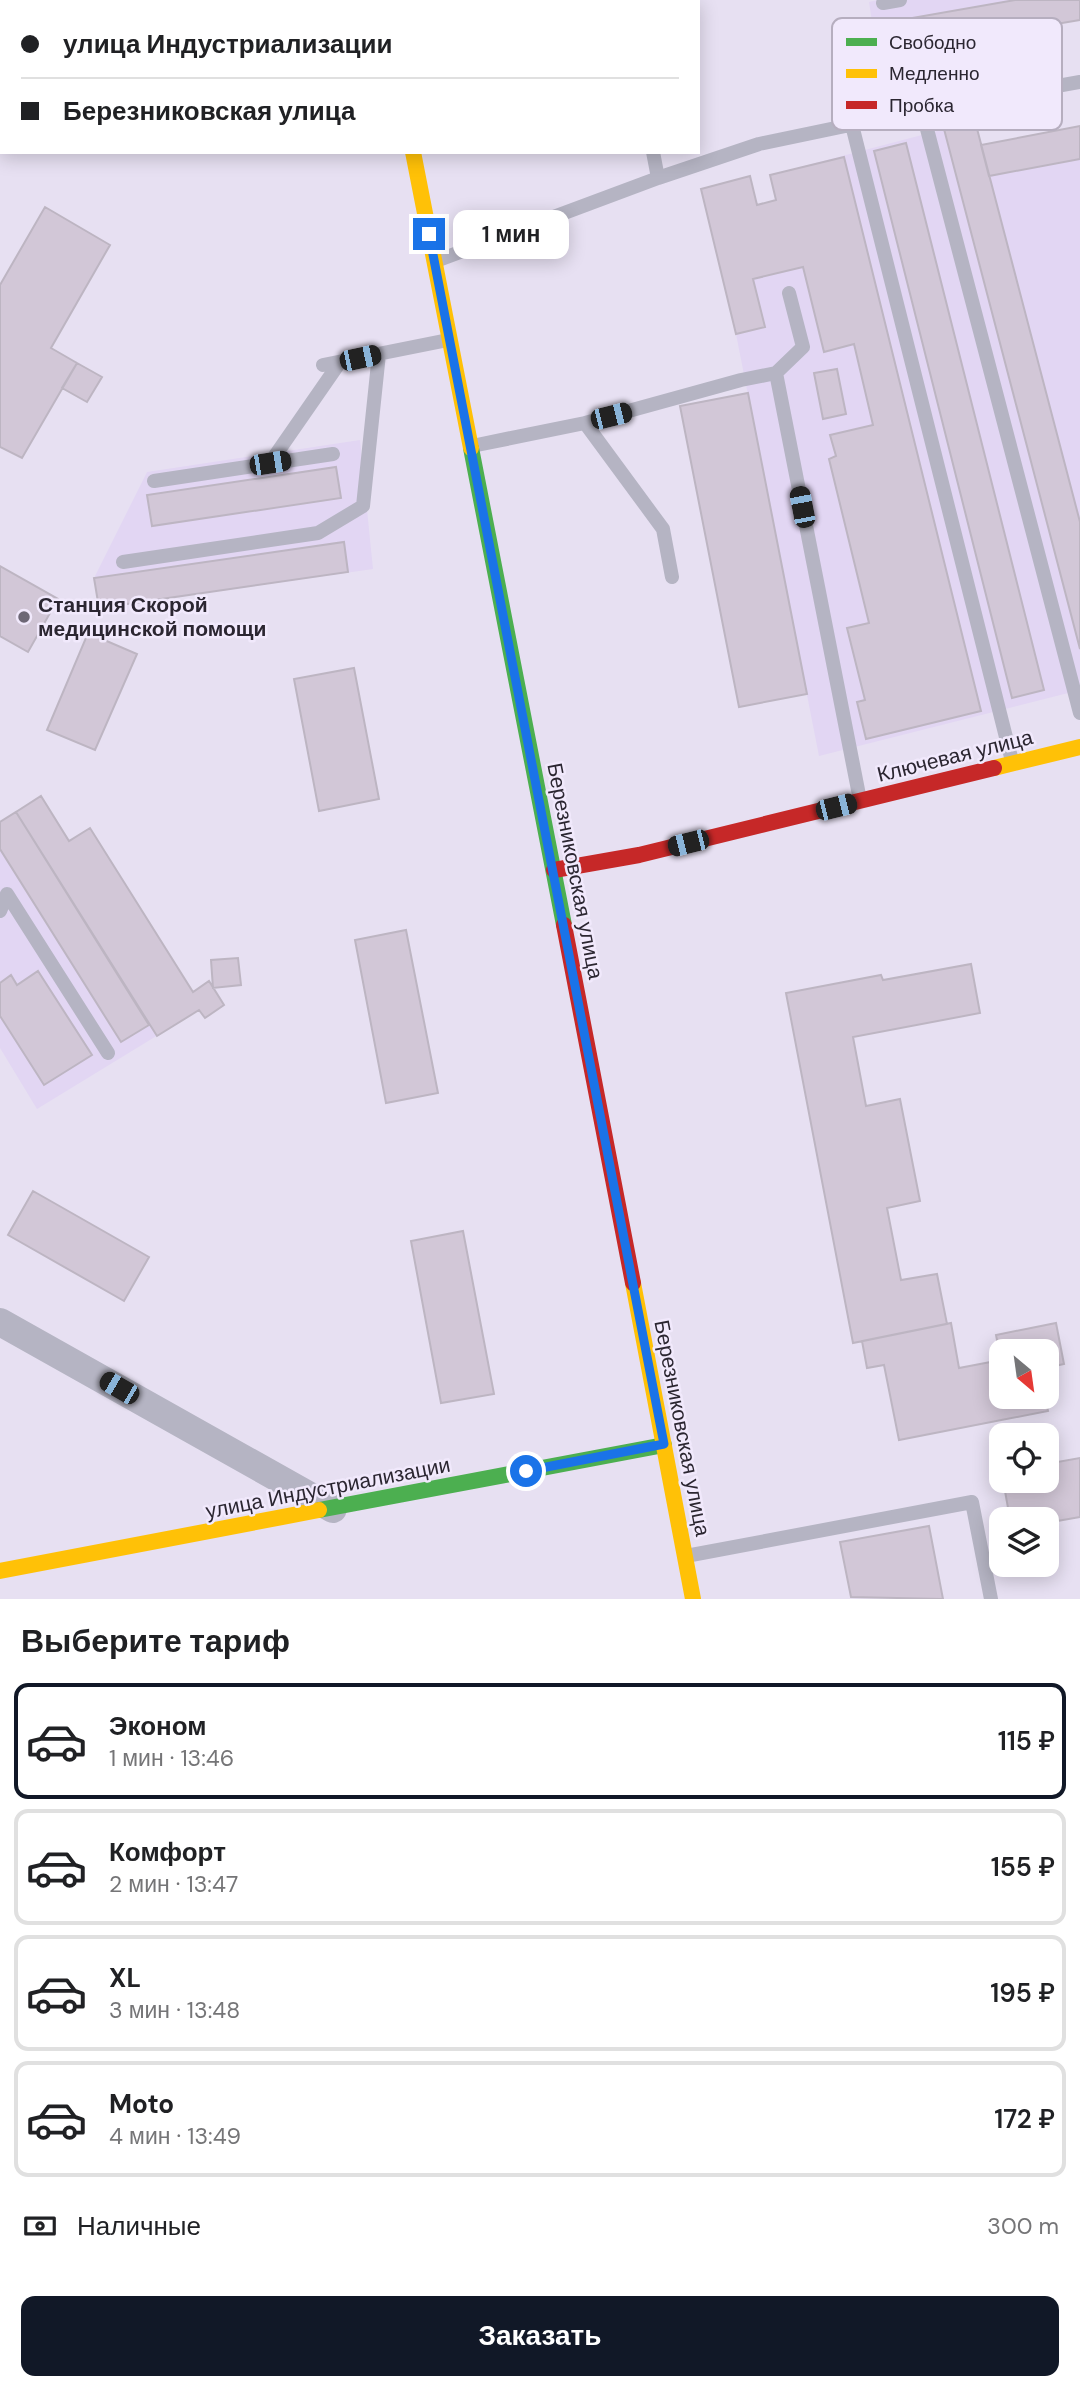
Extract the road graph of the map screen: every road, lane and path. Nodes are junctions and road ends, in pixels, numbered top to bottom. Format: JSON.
{"nodes":[{"id":1,"x":900,"y":0,"type":"edge"},
{"id":2,"x":883,"y":3,"type":"dead end"},
{"id":3,"x":1080,"y":82,"type":"edge"},
{"id":4,"x":1062,"y":85,"type":"edge"},
{"id":5,"x":832,"y":129,"type":"edge"},
{"id":6,"x":853,"y":130,"type":"edge"},
{"id":7,"x":927,"y":130,"type":"edge"},
{"id":8,"x":413,"y":154,"type":"edge"},
{"id":9,"x":653,"y":154,"type":"edge"},
{"id":10,"x":657,"y":178,"type":"junction"},
{"id":11,"x":434,"y":262,"type":"junction"},
{"id":12,"x":789,"y":293,"type":"dead end"},
{"id":13,"x":450,"y":340,"type":"junction"},
{"id":14,"x":379,"y":354,"type":"junction"},
{"id":15,"x":340,"y":362,"type":"junction"},
{"id":16,"x":323,"y":365,"type":"dead end"},
{"id":17,"x":776,"y":373,"type":"junction"},
{"id":18,"x":585,"y":423,"type":"junction"},
{"id":19,"x":471,"y":446,"type":"junction"},
{"id":20,"x":333,"y":454,"type":"dead end"},
{"id":21,"x":270,"y":463,"type":"junction"},
{"id":22,"x":154,"y":481,"type":"dead end"},
{"id":23,"x":123,"y":562,"type":"dead end"},
{"id":24,"x":672,"y":577,"type":"dead end"},
{"id":25,"x":1080,"y":713,"type":"edge"},
{"id":26,"x":1080,"y":747,"type":"edge"},
{"id":27,"x":1013,"y":764,"type":"junction"},
{"id":28,"x":860,"y":802,"type":"junction"},
{"id":29,"x":554,"y":870,"type":"junction"},
{"id":30,"x":0,"y":911,"type":"edge"},
{"id":31,"x":108,"y":1053,"type":"dead end"},
{"id":32,"x":0,"y":1322,"type":"edge"},
{"id":33,"x":664,"y":1444,"type":"junction"},
{"id":34,"x":333,"y":1508,"type":"junction"},
{"id":35,"x":685,"y":1556,"type":"junction"},
{"id":36,"x":0,"y":1571,"type":"edge"},
{"id":37,"x":693,"y":1599,"type":"edge"},
{"id":38,"x":991,"y":1599,"type":"edge"}],
"edges":[{"from":1,"to":2,"type":"lane"},
{"from":3,"to":4,"type":"lane"},
{"from":5,"to":10,"type":"lane"},
{"from":6,"to":27,"type":"lane"},
{"from":7,"to":25,"type":"lane"},
{"from":8,"to":11,"type":"main road","name":"Березниковская улица"},
{"from":9,"to":10,"type":"lane"},
{"from":10,"to":11,"type":"lane"},
{"from":11,"to":13,"type":"main road","name":"Березниковская улица"},
{"from":12,"to":17,"type":"lane"},
{"from":13,"to":14,"type":"lane"},
{"from":13,"to":19,"type":"main road","name":"Березниковская улица"},
{"from":14,"to":15,"type":"lane"},
{"from":14,"to":23,"type":"lane"},
{"from":15,"to":16,"type":"lane"},
{"from":15,"to":21,"type":"lane"},
{"from":17,"to":18,"type":"lane"},
{"from":17,"to":28,"type":"lane"},
{"from":18,"to":19,"type":"lane"},
{"from":18,"to":24,"type":"lane"},
{"from":19,"to":29,"type":"main road","name":"Березниковская улица"},
{"from":20,"to":21,"type":"lane"},
{"from":21,"to":22,"type":"lane"},
{"from":26,"to":27,"type":"main road","name":"Ключевая улица"},
{"from":27,"to":28,"type":"main road","name":"Ключевая улица"},
{"from":28,"to":29,"type":"main road","name":"Ключевая улица"},
{"from":29,"to":33,"type":"main road","name":"Березниковская улица"},
{"from":30,"to":31,"type":"lane"},
{"from":32,"to":34,"type":"street"},
{"from":33,"to":34,"type":"main road","name":"улица Индустриализации"},
{"from":33,"to":35,"type":"main road","name":"Березниковская улица"},
{"from":34,"to":36,"type":"main road","name":"улица Индустриализации"},
{"from":35,"to":37,"type":"main road","name":"Березниковская улица"},
{"from":35,"to":38,"type":"lane"}]}
